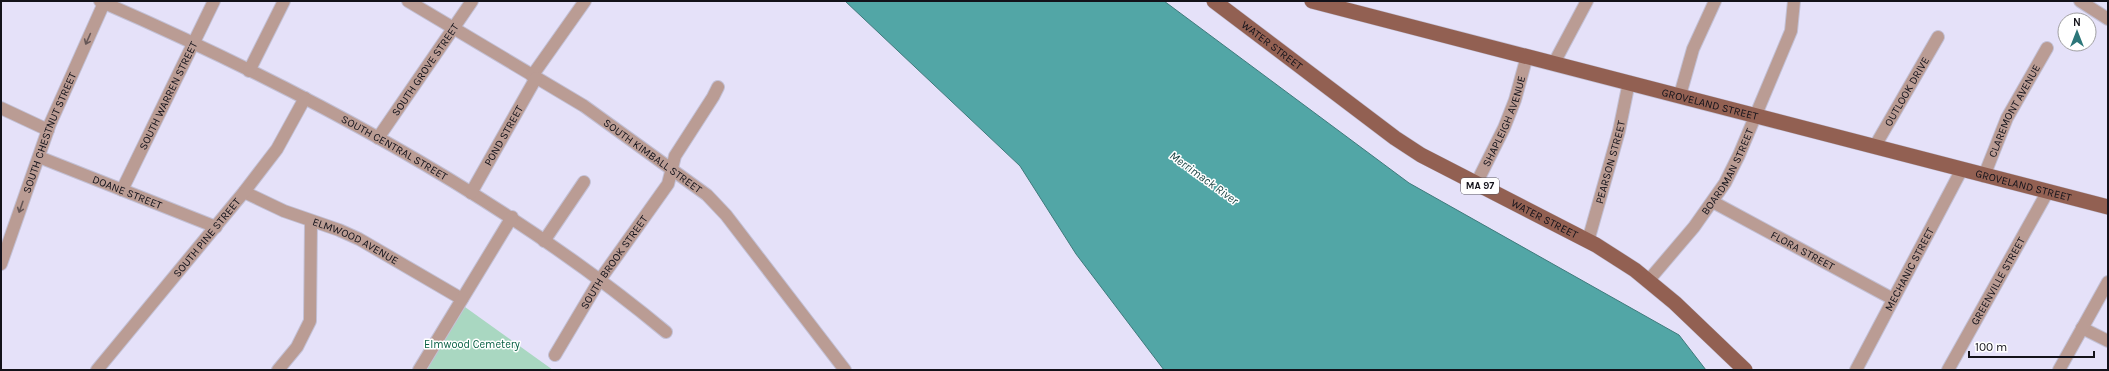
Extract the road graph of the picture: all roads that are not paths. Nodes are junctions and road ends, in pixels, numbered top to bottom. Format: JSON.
{"nodes":[{"id":1,"x":214,"y":1,"type":"edge"},
{"id":2,"x":284,"y":1,"type":"edge"},
{"id":3,"x":408,"y":1,"type":"edge"},
{"id":4,"x":472,"y":1,"type":"edge"},
{"id":5,"x":585,"y":1,"type":"edge"},
{"id":6,"x":1214,"y":1,"type":"edge"},
{"id":7,"x":1312,"y":1,"type":"edge"},
{"id":8,"x":1587,"y":1,"type":"edge"},
{"id":9,"x":1715,"y":1,"type":"edge"},
{"id":10,"x":1794,"y":1,"type":"edge"},
{"id":11,"x":2080,"y":1,"type":"edge"},
{"id":12,"x":102,"y":2,"type":"edge"},
{"id":13,"x":2108,"y":19,"type":"edge"},
{"id":14,"x":453,"y":28,"type":"junction"},
{"id":15,"x":1938,"y":38,"type":"dead end"},
{"id":16,"x":193,"y":44,"type":"junction"},
{"id":17,"x":2047,"y":48,"type":"dead end"},
{"id":18,"x":1527,"y":56,"type":"junction"},
{"id":19,"x":1554,"y":63,"type":"junction"},
{"id":20,"x":249,"y":71,"type":"junction"},
{"id":21,"x":534,"y":77,"type":"junction"},
{"id":22,"x":1629,"y":82,"type":"junction"},
{"id":23,"x":718,"y":87,"type":"dead end"},
{"id":24,"x":1680,"y":95,"type":"junction"},
{"id":25,"x":305,"y":98,"type":"junction"},
{"id":26,"x":1,"y":108,"type":"edge"},
{"id":27,"x":1756,"y":115,"type":"junction"},
{"id":28,"x":48,"y":130,"type":"junction"},
{"id":29,"x":378,"y":138,"type":"junction"},
{"id":30,"x":1875,"y":146,"type":"junction"},
{"id":31,"x":39,"y":157,"type":"junction"},
{"id":32,"x":671,"y":169,"type":"junction"},
{"id":33,"x":1962,"y":169,"type":"junction"},
{"id":34,"x":1984,"y":176,"type":"junction"},
{"id":35,"x":584,"y":182,"type":"dead end"},
{"id":36,"x":1476,"y":184,"type":"junction"},
{"id":37,"x":122,"y":190,"type":"junction"},
{"id":38,"x":244,"y":192,"type":"junction"},
{"id":39,"x":2048,"y":192,"type":"junction"},
{"id":40,"x":471,"y":193,"type":"junction"},
{"id":41,"x":1713,"y":202,"type":"junction"},
{"id":42,"x":2108,"y":207,"type":"edge"},
{"id":43,"x":512,"y":217,"type":"junction"},
{"id":44,"x":311,"y":221,"type":"junction"},
{"id":45,"x":216,"y":227,"type":"junction"},
{"id":46,"x":544,"y":241,"type":"junction"},
{"id":47,"x":1588,"y":241,"type":"junction"},
{"id":48,"x":1,"y":264,"type":"edge"},
{"id":49,"x":599,"y":281,"type":"junction"},
{"id":50,"x":1648,"y":281,"type":"junction"},
{"id":51,"x":2108,"y":282,"type":"edge"},
{"id":52,"x":462,"y":299,"type":"junction"},
{"id":53,"x":1893,"y":299,"type":"junction"},
{"id":54,"x":2082,"y":328,"type":"junction"},
{"id":55,"x":666,"y":332,"type":"dead end"},
{"id":56,"x":2108,"y":342,"type":"edge"},
{"id":57,"x":555,"y":355,"type":"dead end"},
{"id":58,"x":97,"y":370,"type":"edge"},
{"id":59,"x":278,"y":370,"type":"edge"},
{"id":60,"x":420,"y":370,"type":"edge"},
{"id":61,"x":845,"y":370,"type":"edge"},
{"id":62,"x":1745,"y":370,"type":"edge"},
{"id":63,"x":1856,"y":370,"type":"edge"},
{"id":64,"x":1948,"y":370,"type":"edge"},
{"id":65,"x":2059,"y":370,"type":"edge"}],
"edges":[{"from":1,"to":16,"type":"street","name":"SOUTH WARREN STREET"},
{"from":2,"to":20,"type":"street"},
{"from":3,"to":14,"type":"street","name":"SOUTH KIMBALL STREET"},
{"from":4,"to":14,"type":"street","name":"SOUTH GROVE STREET"},
{"from":5,"to":21,"type":"street","name":"POND STREET"},
{"from":6,"to":36,"type":"main road","name":"WATER STREET","number":"MA 97"},
{"from":7,"to":18,"type":"main road","name":"GROVELAND STREET"},
{"from":8,"to":19,"type":"street"},
{"from":9,"to":24,"type":"street"},
{"from":10,"to":27,"type":"street","name":"BOARDMAN STREET"},
{"from":11,"to":13,"type":"street"},
{"from":12,"to":16,"type":"street","name":"SOUTH CENTRAL STREET"},
{"from":12,"to":28,"type":"street","name":"SOUTH CHESTNUT STREET","one_way":true},
{"from":14,"to":21,"type":"street","name":"SOUTH KIMBALL STREET"},
{"from":14,"to":29,"type":"street","name":"SOUTH GROVE STREET"},
{"from":15,"to":30,"type":"street","name":"OUTLOOK DRIVE"},
{"from":16,"to":20,"type":"street","name":"SOUTH CENTRAL STREET"},
{"from":16,"to":37,"type":"street","name":"SOUTH WARREN STREET"},
{"from":17,"to":34,"type":"street","name":"CLAREMONT AVENUE"},
{"from":18,"to":19,"type":"main road","name":"GROVELAND STREET"},
{"from":18,"to":36,"type":"street","name":"SHAPLEIGH AVENUE"},
{"from":19,"to":22,"type":"main road","name":"GROVELAND STREET"},
{"from":20,"to":25,"type":"street","name":"SOUTH CENTRAL STREET"},
{"from":21,"to":32,"type":"street","name":"SOUTH KIMBALL STREET"},
{"from":21,"to":40,"type":"street","name":"POND STREET"},
{"from":22,"to":24,"type":"main road","name":"GROVELAND STREET"},
{"from":22,"to":47,"type":"street","name":"PEARSON STREET"},
{"from":23,"to":32,"type":"street","name":"SOUTH BROOK STREET"},
{"from":24,"to":27,"type":"main road","name":"GROVELAND STREET"},
{"from":25,"to":29,"type":"street","name":"SOUTH CENTRAL STREET"},
{"from":25,"to":38,"type":"street","name":"SOUTH PINE STREET"},
{"from":26,"to":28,"type":"street"},
{"from":27,"to":30,"type":"main road","name":"GROVELAND STREET"},
{"from":27,"to":41,"type":"street","name":"BOARDMAN STREET"},
{"from":28,"to":31,"type":"street","name":"SOUTH CHESTNUT STREET"},
{"from":29,"to":40,"type":"street","name":"SOUTH CENTRAL STREET"},
{"from":30,"to":33,"type":"main road","name":"GROVELAND STREET"},
{"from":31,"to":37,"type":"street","name":"DOANE STREET"},
{"from":31,"to":48,"type":"street","name":"SOUTH CHESTNUT STREET","one_way":true},
{"from":32,"to":49,"type":"street","name":"SOUTH BROOK STREET"},
{"from":32,"to":61,"type":"street","name":"SOUTH KIMBALL STREET"},
{"from":33,"to":34,"type":"main road","name":"GROVELAND STREET"},
{"from":33,"to":53,"type":"street","name":"MECHANIC STREET"},
{"from":34,"to":39,"type":"main road","name":"GROVELAND STREET"},
{"from":35,"to":46,"type":"street"},
{"from":36,"to":47,"type":"main road","name":"WATER STREET","number":"MA 97"},
{"from":37,"to":45,"type":"street","name":"DOANE STREET"},
{"from":38,"to":44,"type":"street","name":"ELMWOOD AVENUE"},
{"from":38,"to":45,"type":"street","name":"SOUTH PINE STREET"},
{"from":39,"to":42,"type":"main road","name":"GROVELAND STREET"},
{"from":39,"to":64,"type":"street","name":"GREENVILLE STREET"},
{"from":40,"to":43,"type":"street","name":"SOUTH CENTRAL STREET"},
{"from":41,"to":50,"type":"street","name":"BOARDMAN STREET"},
{"from":41,"to":53,"type":"street","name":"FLORA STREET"},
{"from":43,"to":46,"type":"street","name":"SOUTH CENTRAL STREET"},
{"from":43,"to":52,"type":"street"},
{"from":44,"to":52,"type":"street","name":"ELMWOOD AVENUE"},
{"from":44,"to":59,"type":"street"},
{"from":45,"to":58,"type":"street","name":"SOUTH PINE STREET"},
{"from":46,"to":49,"type":"street","name":"SOUTH CENTRAL STREET"},
{"from":47,"to":50,"type":"main road","name":"WATER STREET","number":"MA 97"},
{"from":49,"to":55,"type":"street","name":"SOUTH CENTRAL STREET"},
{"from":49,"to":57,"type":"street","name":"SOUTH BROOK STREET"},
{"from":50,"to":62,"type":"main road","name":"WATER STREET","number":"MA 97"},
{"from":51,"to":54,"type":"street"},
{"from":52,"to":60,"type":"street"},
{"from":53,"to":63,"type":"street","name":"MECHANIC STREET"},
{"from":54,"to":56,"type":"street"},
{"from":54,"to":65,"type":"street"}]}
